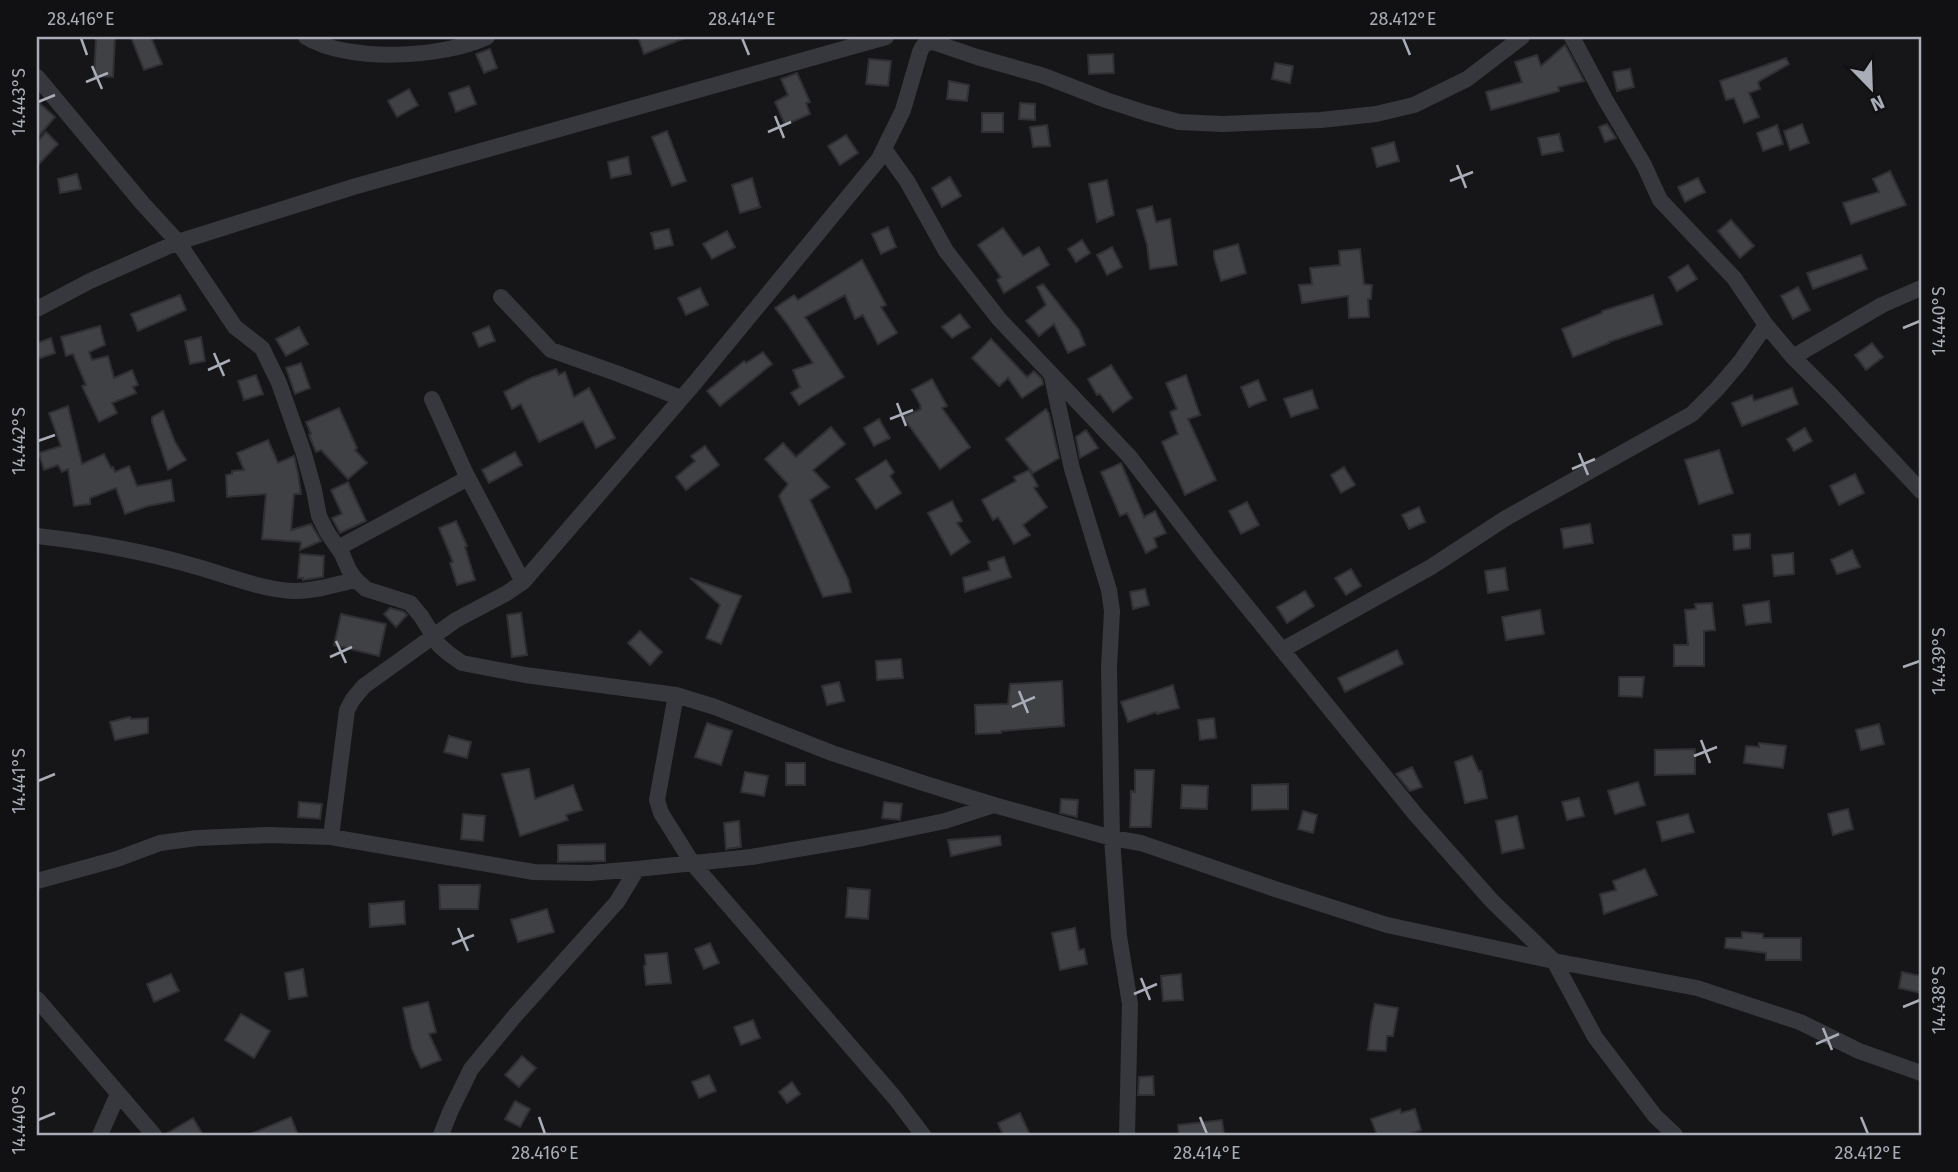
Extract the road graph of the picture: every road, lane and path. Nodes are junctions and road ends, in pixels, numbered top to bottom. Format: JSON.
{"nodes":[{"id":1,"x":306,"y":37,"type":"edge"},
{"id":2,"x":486,"y":37,"type":"edge"},
{"id":3,"x":886,"y":37,"type":"edge"},
{"id":4,"x":1522,"y":37,"type":"edge"},
{"id":5,"x":1573,"y":37,"type":"edge"},
{"id":6,"x":37,"y":77,"type":"edge"},
{"id":7,"x":884,"y":149,"type":"junction"},
{"id":8,"x":178,"y":242,"type":"junction"},
{"id":9,"x":1921,"y":288,"type":"edge"},
{"id":10,"x":501,"y":297,"type":"dead end"},
{"id":11,"x":37,"y":309,"type":"edge"},
{"id":12,"x":1766,"y":325,"type":"junction"},
{"id":13,"x":1793,"y":357,"type":"junction"},
{"id":14,"x":1051,"y":374,"type":"junction"},
{"id":15,"x":681,"y":398,"type":"junction"},
{"id":16,"x":432,"y":399,"type":"dead end"},
{"id":17,"x":468,"y":478,"type":"junction"},
{"id":18,"x":1921,"y":491,"type":"edge"},
{"id":19,"x":37,"y":536,"type":"edge"},
{"id":20,"x":338,"y":548,"type":"junction"},
{"id":21,"x":356,"y":580,"type":"junction"},
{"id":22,"x":523,"y":582,"type":"junction"},
{"id":23,"x":433,"y":638,"type":"junction"},
{"id":24,"x":1282,"y":650,"type":"junction"},
{"id":25,"x":676,"y":695,"type":"junction"},
{"id":26,"x":993,"y":805,"type":"junction"},
{"id":27,"x":331,"y":837,"type":"junction"},
{"id":28,"x":1112,"y":838,"type":"junction"},
{"id":29,"x":693,"y":864,"type":"junction"},
{"id":30,"x":637,"y":869,"type":"junction"},
{"id":31,"x":37,"y":881,"type":"edge"},
{"id":32,"x":1554,"y":961,"type":"junction"},
{"id":33,"x":37,"y":999,"type":"edge"},
{"id":34,"x":1921,"y":1073,"type":"edge"},
{"id":35,"x":118,"y":1094,"type":"junction"},
{"id":36,"x":100,"y":1135,"type":"edge"},
{"id":37,"x":155,"y":1135,"type":"edge"},
{"id":38,"x":441,"y":1135,"type":"edge"},
{"id":39,"x":923,"y":1135,"type":"edge"},
{"id":40,"x":1127,"y":1135,"type":"edge"},
{"id":41,"x":1675,"y":1135,"type":"edge"}],
"edges":[{"from":1,"to":2,"type":"street"},
{"from":3,"to":8,"type":"street"},
{"from":4,"to":7,"type":"street"},
{"from":5,"to":12,"type":"street"},
{"from":6,"to":8,"type":"street"},
{"from":7,"to":14,"type":"street"},
{"from":7,"to":15,"type":"street"},
{"from":8,"to":11,"type":"street"},
{"from":8,"to":20,"type":"street"},
{"from":9,"to":13,"type":"street"},
{"from":10,"to":15,"type":"street"},
{"from":12,"to":13,"type":"street"},
{"from":12,"to":24,"type":"street"},
{"from":13,"to":18,"type":"street"},
{"from":14,"to":24,"type":"street"},
{"from":14,"to":28,"type":"street"},
{"from":15,"to":22,"type":"street"},
{"from":16,"to":17,"type":"street"},
{"from":17,"to":20,"type":"street"},
{"from":17,"to":22,"type":"street"},
{"from":19,"to":21,"type":"street"},
{"from":20,"to":21,"type":"street"},
{"from":21,"to":23,"type":"street"},
{"from":22,"to":23,"type":"street"},
{"from":23,"to":25,"type":"street"},
{"from":23,"to":27,"type":"street"},
{"from":24,"to":32,"type":"street"},
{"from":25,"to":26,"type":"street"},
{"from":25,"to":29,"type":"street"},
{"from":26,"to":28,"type":"street"},
{"from":26,"to":29,"type":"street"},
{"from":27,"to":30,"type":"street"},
{"from":27,"to":31,"type":"street"},
{"from":28,"to":32,"type":"street"},
{"from":28,"to":40,"type":"street"},
{"from":29,"to":30,"type":"street"},
{"from":29,"to":39,"type":"street"},
{"from":30,"to":38,"type":"street"},
{"from":32,"to":34,"type":"street"},
{"from":32,"to":41,"type":"street"},
{"from":33,"to":35,"type":"street"},
{"from":35,"to":36,"type":"street"},
{"from":35,"to":37,"type":"street"}]}
